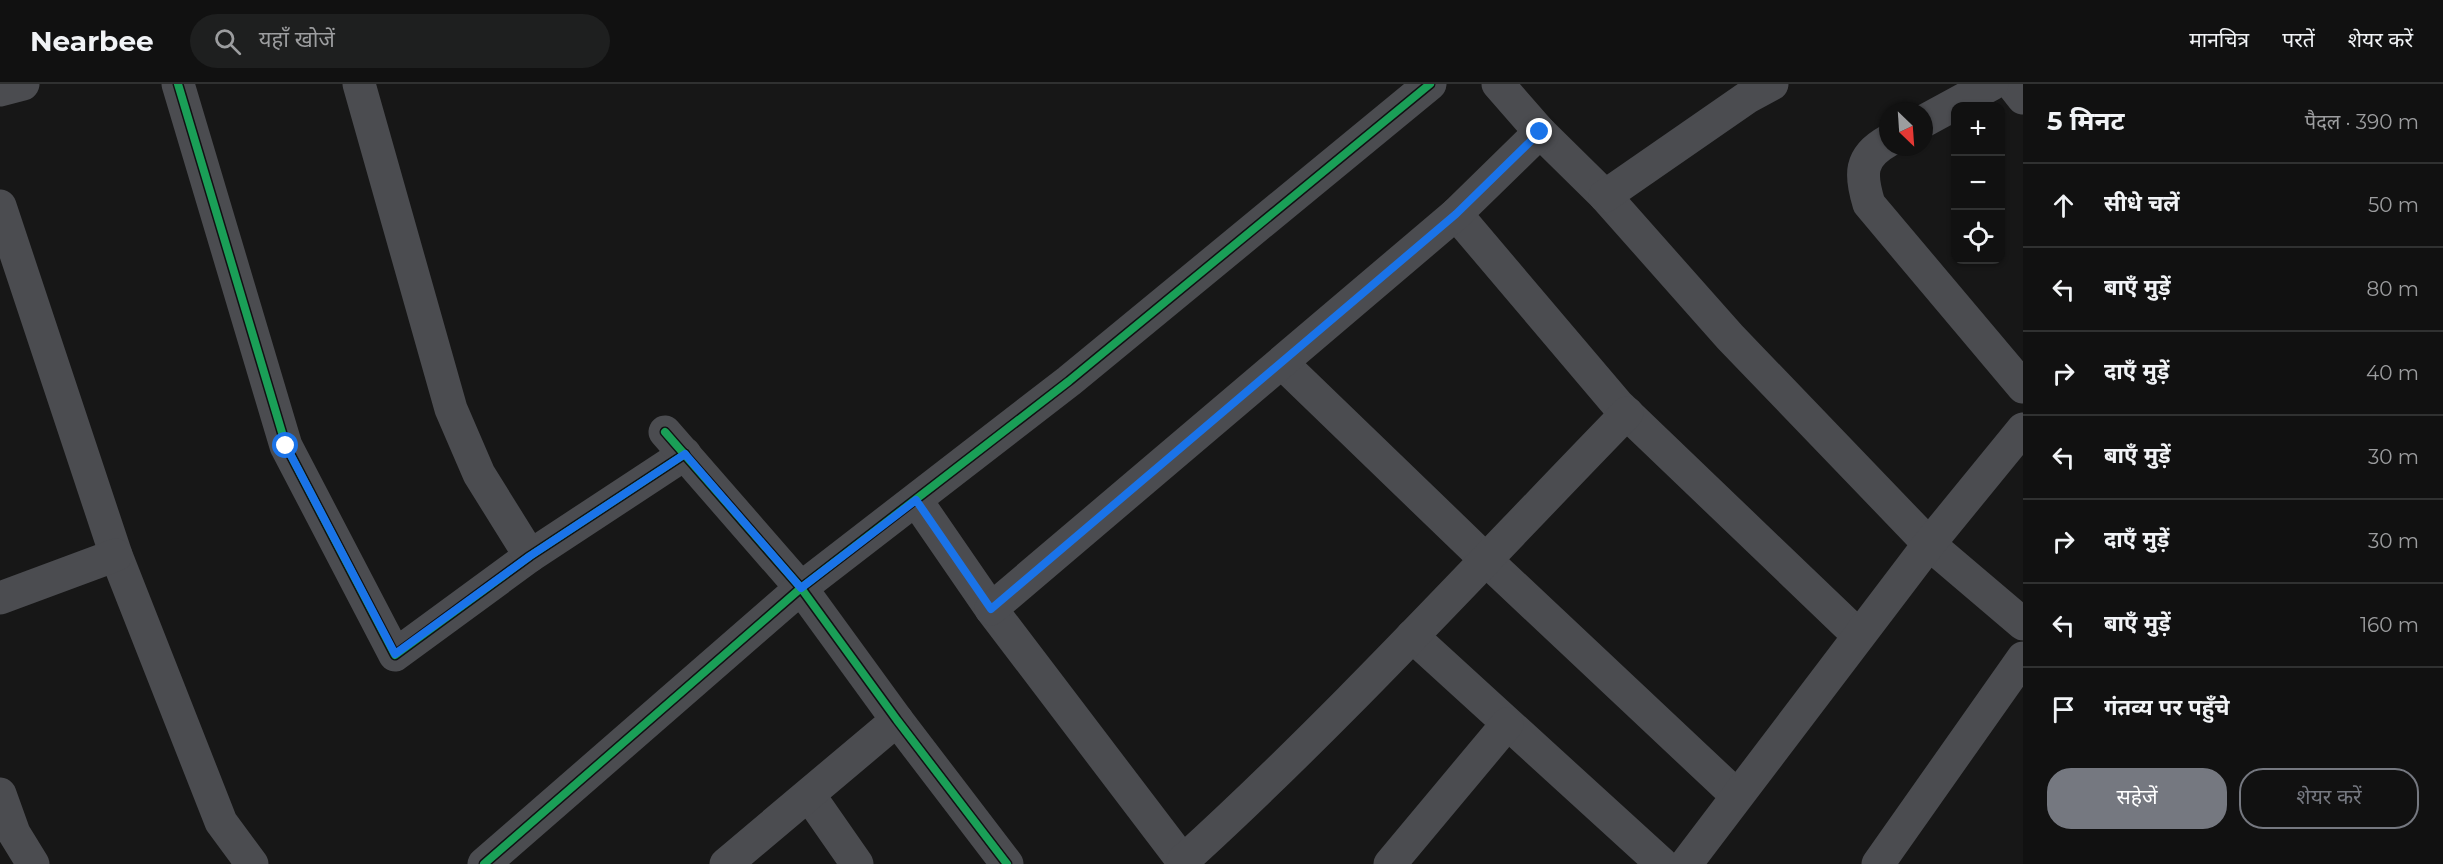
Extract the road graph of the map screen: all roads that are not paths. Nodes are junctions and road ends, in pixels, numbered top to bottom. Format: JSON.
{"nodes":[{"id":1,"x":23,"y":84,"type":"edge"},
{"id":2,"x":178,"y":84,"type":"edge"},
{"id":3,"x":359,"y":84,"type":"edge"},
{"id":4,"x":1430,"y":84,"type":"edge"},
{"id":5,"x":1498,"y":84,"type":"edge"},
{"id":6,"x":1772,"y":84,"type":"edge"},
{"id":7,"x":1992,"y":84,"type":"edge"},
{"id":8,"x":2012,"y":84,"type":"edge"},
{"id":9,"x":0,"y":90,"type":"edge"},
{"id":10,"x":2023,"y":98,"type":"edge"},
{"id":11,"x":1933,"y":116,"type":"edge"},
{"id":12,"x":1540,"y":132,"type":"junction"},
{"id":13,"x":1879,"y":147,"type":"edge"},
{"id":14,"x":1605,"y":196,"type":"junction"},
{"id":15,"x":0,"y":206,"type":"edge"},
{"id":16,"x":1456,"y":214,"type":"junction"},
{"id":17,"x":1282,"y":363,"type":"junction"},
{"id":18,"x":2023,"y":387,"type":"edge"},
{"id":19,"x":1627,"y":413,"type":"junction"},
{"id":20,"x":2023,"y":429,"type":"edge"},
{"id":21,"x":916,"y":500,"type":"junction"},
{"id":22,"x":1929,"y":544,"type":"junction"},
{"id":23,"x":116,"y":555,"type":"junction"},
{"id":24,"x":530,"y":556,"type":"junction"},
{"id":25,"x":1485,"y":559,"type":"junction"},
{"id":26,"x":801,"y":588,"type":"junction"},
{"id":27,"x":0,"y":598,"type":"edge"},
{"id":28,"x":991,"y":609,"type":"junction"},
{"id":29,"x":2023,"y":624,"type":"edge"},
{"id":30,"x":1858,"y":635,"type":"junction"},
{"id":31,"x":1412,"y":636,"type":"junction"},
{"id":32,"x":2023,"y":658,"type":"edge"},
{"id":33,"x":897,"y":720,"type":"junction"},
{"id":34,"x":1507,"y":724,"type":"junction"},
{"id":35,"x":0,"y":794,"type":"edge"},
{"id":36,"x":809,"y":795,"type":"junction"},
{"id":37,"x":1736,"y":795,"type":"junction"},
{"id":38,"x":7,"y":839,"type":"edge"},
{"id":39,"x":243,"y":861,"type":"edge"},
{"id":40,"x":1184,"y":863,"type":"edge"},
{"id":41,"x":33,"y":864,"type":"edge"},
{"id":42,"x":484,"y":864,"type":"edge"},
{"id":43,"x":726,"y":864,"type":"edge"},
{"id":44,"x":857,"y":864,"type":"edge"},
{"id":45,"x":1007,"y":864,"type":"edge"},
{"id":46,"x":1390,"y":864,"type":"edge"},
{"id":47,"x":1662,"y":864,"type":"edge"},
{"id":48,"x":1686,"y":864,"type":"edge"},
{"id":49,"x":1878,"y":864,"type":"edge"}],
"edges":[{"from":1,"to":9,"type":"street"},
{"from":2,"to":24,"type":"street"},
{"from":3,"to":24,"type":"street"},
{"from":4,"to":21,"type":"street"},
{"from":5,"to":12,"type":"street"},
{"from":6,"to":14,"type":"street"},
{"from":7,"to":11,"type":"street"},
{"from":8,"to":10,"type":"street"},
{"from":12,"to":14,"type":"street"},
{"from":12,"to":16,"type":"street"},
{"from":13,"to":18,"type":"street"},
{"from":14,"to":22,"type":"street"},
{"from":15,"to":23,"type":"street"},
{"from":16,"to":17,"type":"street"},
{"from":16,"to":19,"type":"street"},
{"from":17,"to":25,"type":"street"},
{"from":17,"to":28,"type":"street"},
{"from":19,"to":25,"type":"street"},
{"from":19,"to":30,"type":"street"},
{"from":20,"to":22,"type":"street"},
{"from":21,"to":26,"type":"street"},
{"from":21,"to":28,"type":"street"},
{"from":22,"to":29,"type":"street"},
{"from":22,"to":30,"type":"street"},
{"from":23,"to":27,"type":"street"},
{"from":23,"to":39,"type":"street"},
{"from":24,"to":26,"type":"street"},
{"from":25,"to":31,"type":"street"},
{"from":25,"to":37,"type":"street"},
{"from":26,"to":33,"type":"street"},
{"from":26,"to":42,"type":"street"},
{"from":28,"to":40,"type":"street"},
{"from":30,"to":37,"type":"street"},
{"from":31,"to":34,"type":"street"},
{"from":31,"to":40,"type":"street"},
{"from":32,"to":49,"type":"street"},
{"from":33,"to":36,"type":"street"},
{"from":33,"to":45,"type":"street"},
{"from":34,"to":46,"type":"street"},
{"from":34,"to":47,"type":"street"},
{"from":35,"to":38,"type":"street"},
{"from":36,"to":43,"type":"street"},
{"from":36,"to":44,"type":"street"},
{"from":37,"to":48,"type":"street"},
{"from":38,"to":41,"type":"street"}]}
